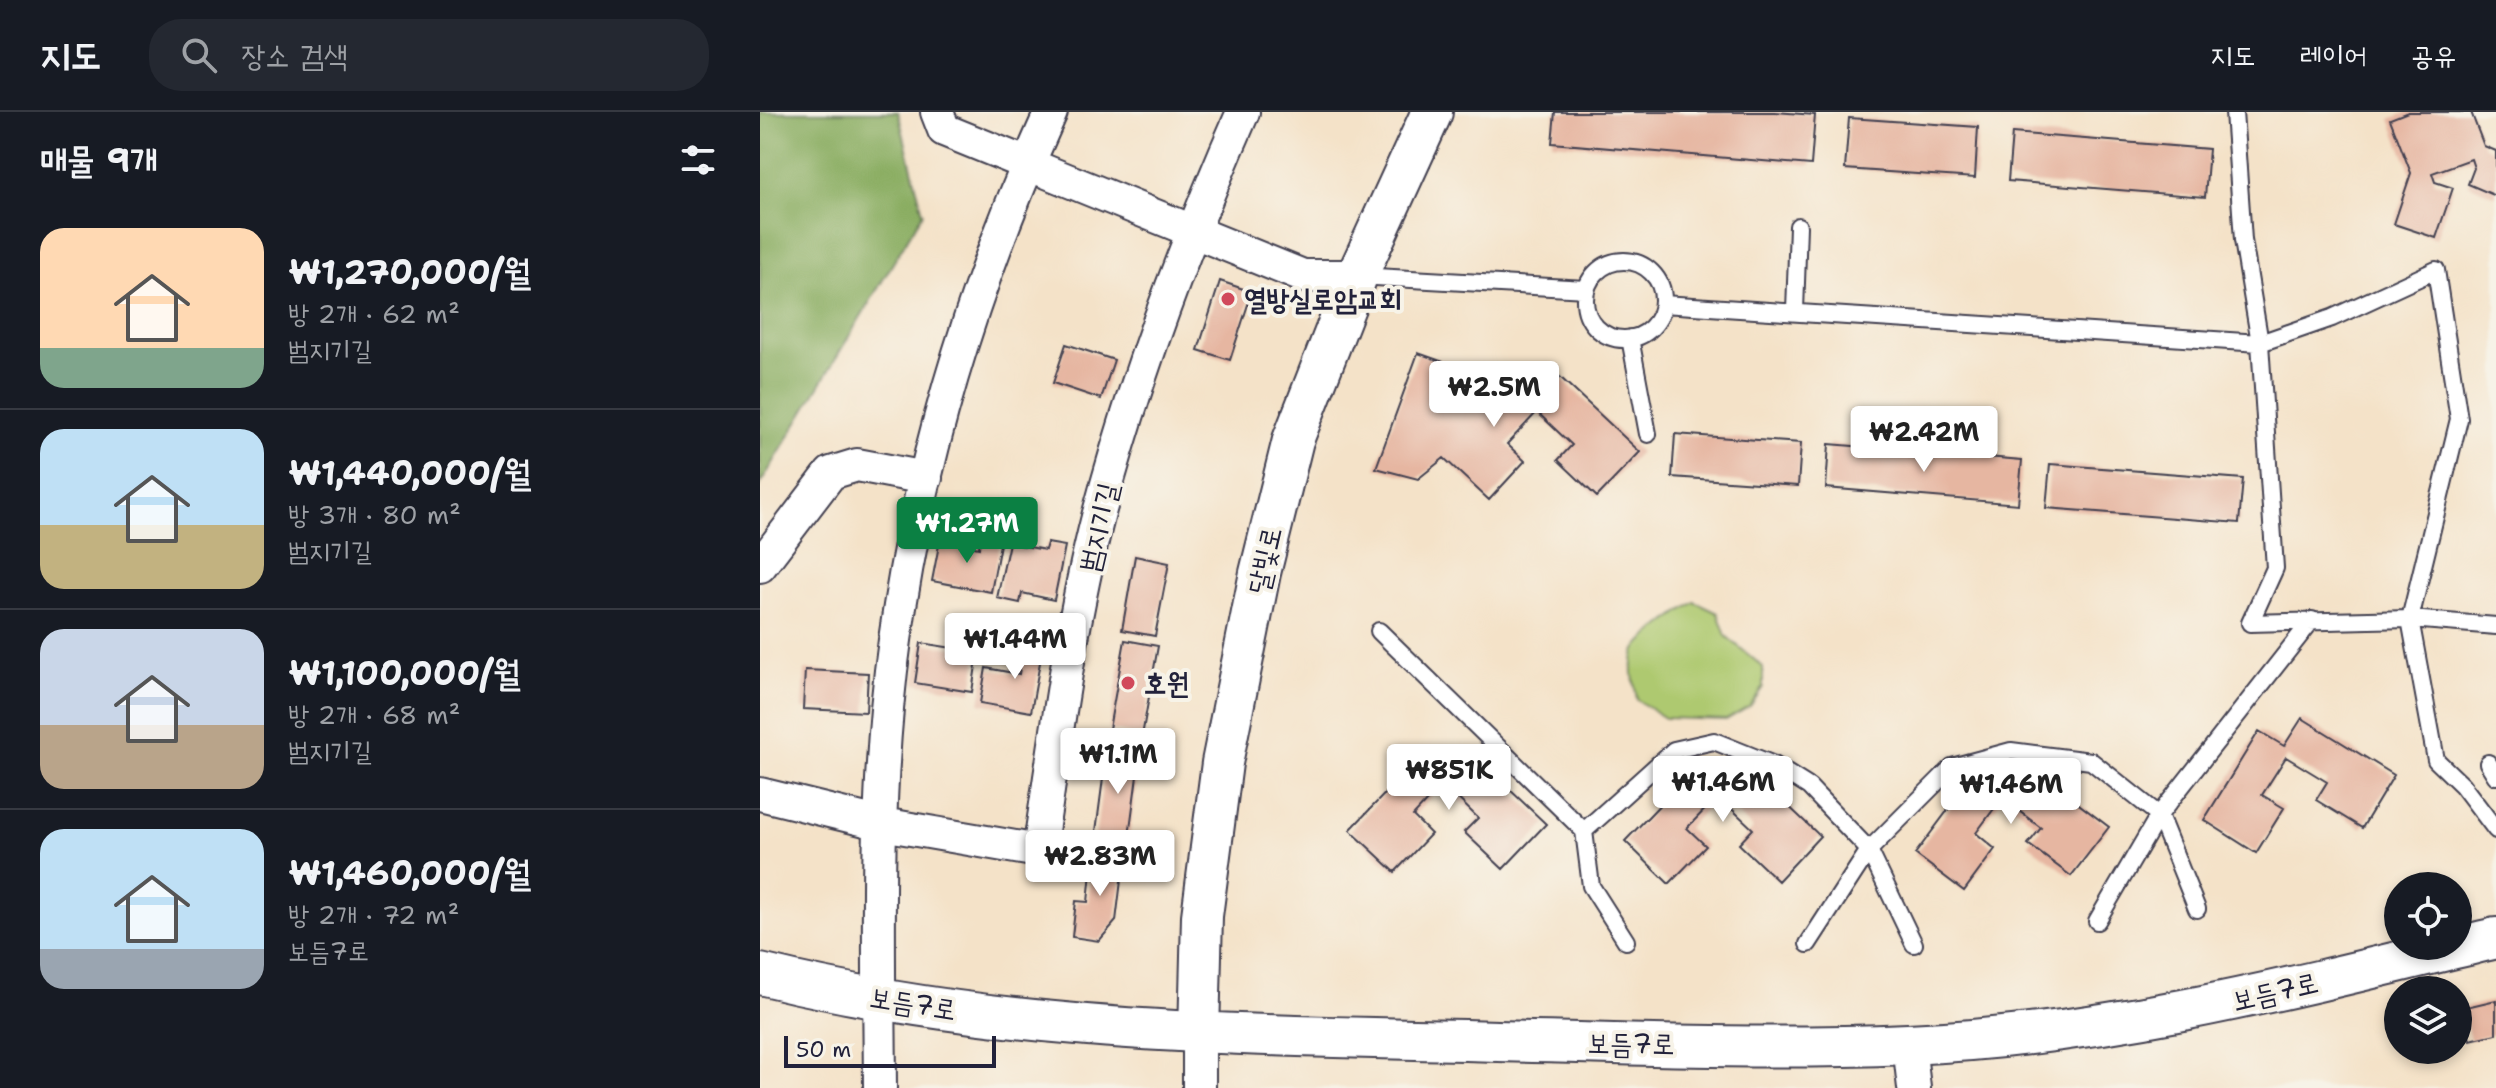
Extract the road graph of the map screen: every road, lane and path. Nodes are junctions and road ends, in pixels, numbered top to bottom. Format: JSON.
{"nodes":[{"id":1,"x":937,"y":112,"type":"edge"},
{"id":2,"x":1051,"y":112,"type":"edge"},
{"id":3,"x":1243,"y":112,"type":"edge"},
{"id":4,"x":1432,"y":112,"type":"edge"},
{"id":5,"x":2234,"y":112,"type":"edge"},
{"id":6,"x":1028,"y":162,"type":"junction"},
{"id":7,"x":1798,"y":226,"type":"dead end"},
{"id":8,"x":1191,"y":230,"type":"junction"},
{"id":9,"x":1357,"y":276,"type":"junction"},
{"id":10,"x":1586,"y":289,"type":"junction"},
{"id":11,"x":1663,"y":304,"type":"junction"},
{"id":12,"x":1795,"y":311,"type":"junction"},
{"id":13,"x":1630,"y":338,"type":"junction"},
{"id":14,"x":2260,"y":343,"type":"junction"},
{"id":15,"x":1648,"y":434,"type":"dead end"},
{"id":16,"x":926,"y":478,"type":"junction"},
{"id":17,"x":760,"y":566,"type":"edge"},
{"id":18,"x":2410,"y":619,"type":"junction"},
{"id":19,"x":2312,"y":620,"type":"junction"},
{"id":20,"x":2496,"y":626,"type":"edge"},
{"id":21,"x":1379,"y":631,"type":"dead end"},
{"id":22,"x":760,"y":794,"type":"edge"},
{"id":23,"x":2159,"y":815,"type":"junction"},
{"id":24,"x":882,"y":824,"type":"junction"},
{"id":25,"x":2496,"y":830,"type":"edge"},
{"id":26,"x":1584,"y":831,"type":"junction"},
{"id":27,"x":1869,"y":850,"type":"junction"},
{"id":28,"x":2197,"y":909,"type":"dead end"},
{"id":29,"x":2097,"y":921,"type":"dead end"},
{"id":30,"x":2496,"y":938,"type":"edge"},
{"id":31,"x":1626,"y":941,"type":"dead end"},
{"id":32,"x":1808,"y":944,"type":"dead end"},
{"id":33,"x":1914,"y":944,"type":"dead end"},
{"id":34,"x":760,"y":974,"type":"edge"},
{"id":35,"x":879,"y":998,"type":"junction"},
{"id":36,"x":1199,"y":1035,"type":"junction"},
{"id":37,"x":1909,"y":1044,"type":"junction"},
{"id":38,"x":880,"y":1088,"type":"edge"},
{"id":39,"x":1199,"y":1088,"type":"edge"},
{"id":40,"x":1914,"y":1088,"type":"edge"}],
"edges":[{"from":1,"to":6,"type":"street"},
{"from":2,"to":6,"type":"street"},
{"from":3,"to":8,"type":"street","name":"범지기길"},
{"from":4,"to":9,"type":"street","name":"달빛로"},
{"from":5,"to":14,"type":"lane"},
{"from":6,"to":8,"type":"street"},
{"from":6,"to":16,"type":"street"},
{"from":7,"to":12,"type":"lane"},
{"from":8,"to":9,"type":"street"},
{"from":8,"to":24,"type":"street","name":"범지기길"},
{"from":9,"to":10,"type":"lane"},
{"from":9,"to":36,"type":"street","name":"달빛로"},
{"from":10,"to":11,"type":"lane"},
{"from":10,"to":13,"type":"lane"},
{"from":11,"to":12,"type":"lane"},
{"from":11,"to":13,"type":"lane"},
{"from":12,"to":14,"type":"lane"},
{"from":13,"to":15,"type":"lane"},
{"from":14,"to":18,"type":"lane"},
{"from":14,"to":19,"type":"lane"},
{"from":16,"to":17,"type":"street"},
{"from":16,"to":24,"type":"street"},
{"from":18,"to":19,"type":"lane"},
{"from":18,"to":20,"type":"lane"},
{"from":18,"to":25,"type":"lane"},
{"from":19,"to":23,"type":"lane"},
{"from":21,"to":26,"type":"lane"},
{"from":22,"to":24,"type":"street","name":"범지기길"},
{"from":23,"to":27,"type":"lane"},
{"from":23,"to":28,"type":"lane"},
{"from":23,"to":29,"type":"lane"},
{"from":24,"to":35,"type":"street"},
{"from":26,"to":27,"type":"lane"},
{"from":26,"to":31,"type":"lane"},
{"from":27,"to":32,"type":"lane"},
{"from":27,"to":33,"type":"lane"},
{"from":30,"to":37,"type":"street","name":"보듬7로"},
{"from":34,"to":35,"type":"street","name":"보듬7로"},
{"from":35,"to":36,"type":"street","name":"보듬7로"},
{"from":35,"to":38,"type":"street"},
{"from":36,"to":37,"type":"street","name":"보듬7로"},
{"from":36,"to":39,"type":"street"},
{"from":37,"to":40,"type":"street"}]}
